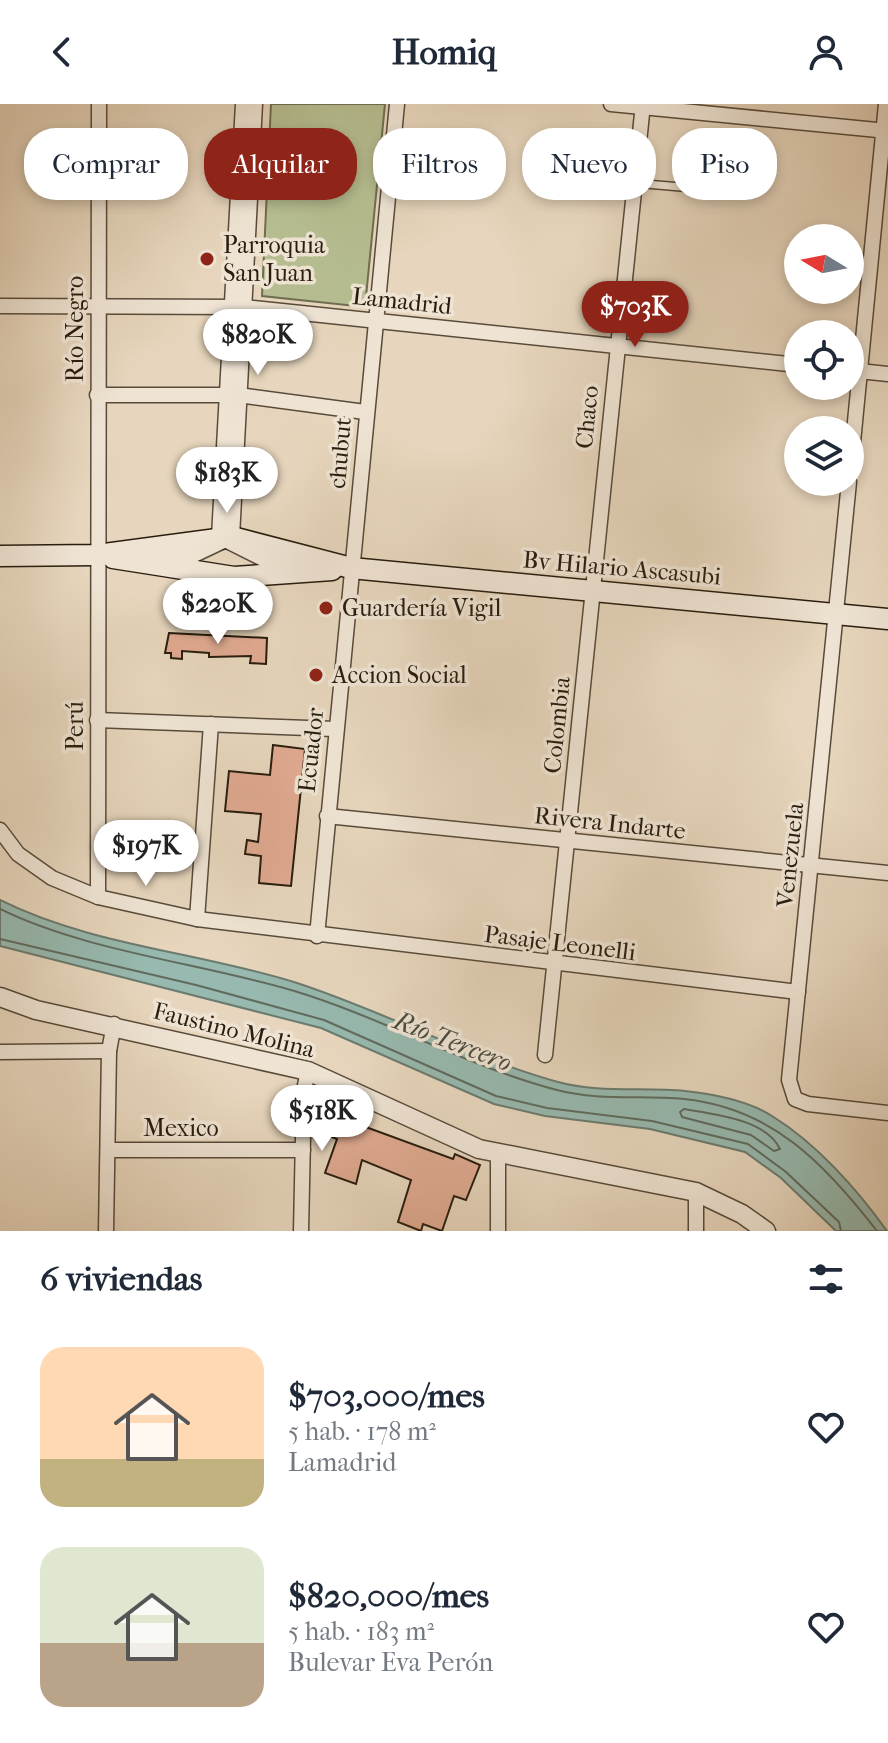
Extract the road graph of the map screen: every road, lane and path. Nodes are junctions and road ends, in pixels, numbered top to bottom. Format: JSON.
{"nodes":[{"id":1,"x":99,"y":104,"type":"edge"},
{"id":2,"x":243,"y":104,"type":"edge"},
{"id":3,"x":255,"y":104,"type":"edge"},
{"id":4,"x":397,"y":104,"type":"edge"},
{"id":5,"x":611,"y":104,"type":"edge"},
{"id":6,"x":886,"y":104,"type":"edge"},
{"id":7,"x":643,"y":106,"type":"edge"},
{"id":8,"x":640,"y":128,"type":"edge"},
{"id":9,"x":886,"y":131,"type":"edge"},
{"id":10,"x":632,"y":200,"type":"edge"},
{"id":11,"x":0,"y":306,"type":"edge"},
{"id":12,"x":96,"y":306,"type":"junction"},
{"id":13,"x":238,"y":308,"type":"junction"},
{"id":14,"x":375,"y":320,"type":"junction"},
{"id":15,"x":861,"y":320,"type":"edge"},
{"id":16,"x":616,"y":346,"type":"junction"},
{"id":17,"x":784,"y":364,"type":"edge"},
{"id":18,"x":864,"y":371,"type":"edge"},
{"id":19,"x":888,"y":374,"type":"edge"},
{"id":20,"x":97,"y":395,"type":"junction"},
{"id":21,"x":231,"y":396,"type":"junction"},
{"id":22,"x":365,"y":412,"type":"junction"},
{"id":23,"x":848,"y":496,"type":"edge"},
{"id":24,"x":225,"y":538,"type":"junction"},
{"id":25,"x":97,"y":555,"type":"junction"},
{"id":26,"x":0,"y":556,"type":"edge"},
{"id":27,"x":151,"y":564,"type":"junction"},
{"id":28,"x":351,"y":568,"type":"junction"},
{"id":29,"x":299,"y":572,"type":"junction"},
{"id":30,"x":592,"y":591,"type":"junction"},
{"id":31,"x":837,"y":614,"type":"junction"},
{"id":32,"x":888,"y":619,"type":"edge"},
{"id":33,"x":97,"y":720,"type":"junction"},
{"id":34,"x":211,"y":724,"type":"junction"},
{"id":35,"x":335,"y":729,"type":"junction"},
{"id":36,"x":327,"y":816,"type":"junction"},
{"id":37,"x":0,"y":830,"type":"edge"},
{"id":38,"x":567,"y":841,"type":"junction"},
{"id":39,"x":811,"y":865,"type":"junction"},
{"id":40,"x":888,"y":873,"type":"edge"},
{"id":41,"x":98,"y":897,"type":"junction"},
{"id":42,"x":197,"y":919,"type":"junction"},
{"id":43,"x":317,"y":936,"type":"junction"},
{"id":44,"x":554,"y":964,"type":"junction"},
{"id":45,"x":798,"y":992,"type":"junction"},
{"id":46,"x":0,"y":997,"type":"edge"},
{"id":47,"x":114,"y":1024,"type":"junction"},
{"id":48,"x":109,"y":1051,"type":"junction"},
{"id":49,"x":0,"y":1052,"type":"edge"},
{"id":50,"x":545,"y":1055,"type":"dead end"},
{"id":51,"x":308,"y":1071,"type":"junction"},
{"id":52,"x":888,"y":1113,"type":"edge"},
{"id":53,"x":108,"y":1150,"type":"junction"},
{"id":54,"x":303,"y":1150,"type":"junction"},
{"id":55,"x":498,"y":1155,"type":"junction"},
{"id":56,"x":696,"y":1192,"type":"junction"},
{"id":57,"x":106,"y":1231,"type":"edge"},
{"id":58,"x":301,"y":1231,"type":"edge"},
{"id":59,"x":498,"y":1231,"type":"edge"},
{"id":60,"x":696,"y":1231,"type":"edge"},
{"id":61,"x":766,"y":1231,"type":"edge"}],
"edges":[{"from":1,"to":12,"type":"street","name":"Río Negro"},
{"from":2,"to":13,"type":"street"},
{"from":3,"to":13,"type":"street"},
{"from":4,"to":14,"type":"street","name":"chubut"},
{"from":5,"to":7,"type":"street"},
{"from":6,"to":9,"type":"street"},
{"from":7,"to":8,"type":"street","name":"Chaco"},
{"from":7,"to":9,"type":"street"},
{"from":9,"to":15,"type":"street"},
{"from":10,"to":16,"type":"street","name":"Chaco"},
{"from":11,"to":12,"type":"street","name":"Lamadrid"},
{"from":12,"to":13,"type":"street","name":"Lamadrid"},
{"from":12,"to":20,"type":"street","name":"Río Negro"},
{"from":13,"to":14,"type":"street","name":"Lamadrid"},
{"from":13,"to":21,"type":"street"},
{"from":14,"to":16,"type":"street","name":"Lamadrid"},
{"from":14,"to":22,"type":"street","name":"chubut"},
{"from":16,"to":17,"type":"street","name":"Lamadrid"},
{"from":16,"to":30,"type":"street","name":"Chaco"},
{"from":18,"to":19,"type":"street"},
{"from":20,"to":21,"type":"street"},
{"from":20,"to":25,"type":"street","name":"Río Negro"},
{"from":21,"to":22,"type":"street"},
{"from":21,"to":24,"type":"street"},
{"from":22,"to":28,"type":"street","name":"chubut"},
{"from":23,"to":31,"type":"street","name":"Venezuela"},
{"from":24,"to":25,"type":"main road"},
{"from":24,"to":27,"type":"street"},
{"from":24,"to":28,"type":"main road"},
{"from":24,"to":29,"type":"street"},
{"from":25,"to":26,"type":"main road"},
{"from":25,"to":27,"type":"main road"},
{"from":25,"to":33,"type":"street","name":"Perú"},
{"from":27,"to":29,"type":"main road"},
{"from":28,"to":29,"type":"main road"},
{"from":28,"to":30,"type":"main road","name":"Bv Hilario Ascasubi"},
{"from":28,"to":35,"type":"street","name":"Ecuador"},
{"from":30,"to":31,"type":"main road","name":"Bv Hilario Ascasubi"},
{"from":30,"to":38,"type":"street","name":"Colombia"},
{"from":31,"to":32,"type":"main road","name":"Bv Hilario Ascasubi"},
{"from":31,"to":39,"type":"street","name":"Venezuela"},
{"from":33,"to":34,"type":"street"},
{"from":33,"to":41,"type":"street","name":"Perú"},
{"from":34,"to":35,"type":"street"},
{"from":34,"to":42,"type":"street"},
{"from":35,"to":36,"type":"street","name":"Ecuador"},
{"from":36,"to":38,"type":"street","name":"Rivera Indarte"},
{"from":36,"to":43,"type":"street","name":"Ecuador"},
{"from":37,"to":41,"type":"street","name":"Pasaje Leonelli"},
{"from":38,"to":39,"type":"street","name":"Rivera Indarte"},
{"from":38,"to":44,"type":"street","name":"Colombia"},
{"from":39,"to":40,"type":"street","name":"Rivera Indarte"},
{"from":39,"to":45,"type":"street","name":"Venezuela"},
{"from":41,"to":42,"type":"street","name":"Pasaje Leonelli"},
{"from":42,"to":43,"type":"street","name":"Pasaje Leonelli"},
{"from":43,"to":44,"type":"street","name":"Pasaje Leonelli"},
{"from":44,"to":45,"type":"street","name":"Pasaje Leonelli"},
{"from":44,"to":50,"type":"street","name":"Colombia"},
{"from":45,"to":52,"type":"street","name":"Venezuela"},
{"from":46,"to":47,"type":"street","name":"Faustino Molina"},
{"from":47,"to":48,"type":"street"},
{"from":47,"to":51,"type":"street","name":"Faustino Molina"},
{"from":48,"to":49,"type":"street"},
{"from":48,"to":53,"type":"street"},
{"from":51,"to":54,"type":"street"},
{"from":51,"to":55,"type":"street","name":"Faustino Molina"},
{"from":53,"to":54,"type":"street","name":"Mexico"},
{"from":53,"to":57,"type":"street"},
{"from":54,"to":58,"type":"street"},
{"from":55,"to":56,"type":"street","name":"Faustino Molina"},
{"from":55,"to":59,"type":"street"},
{"from":56,"to":60,"type":"street"},
{"from":56,"to":61,"type":"street","name":"Faustino Molina"}]}
